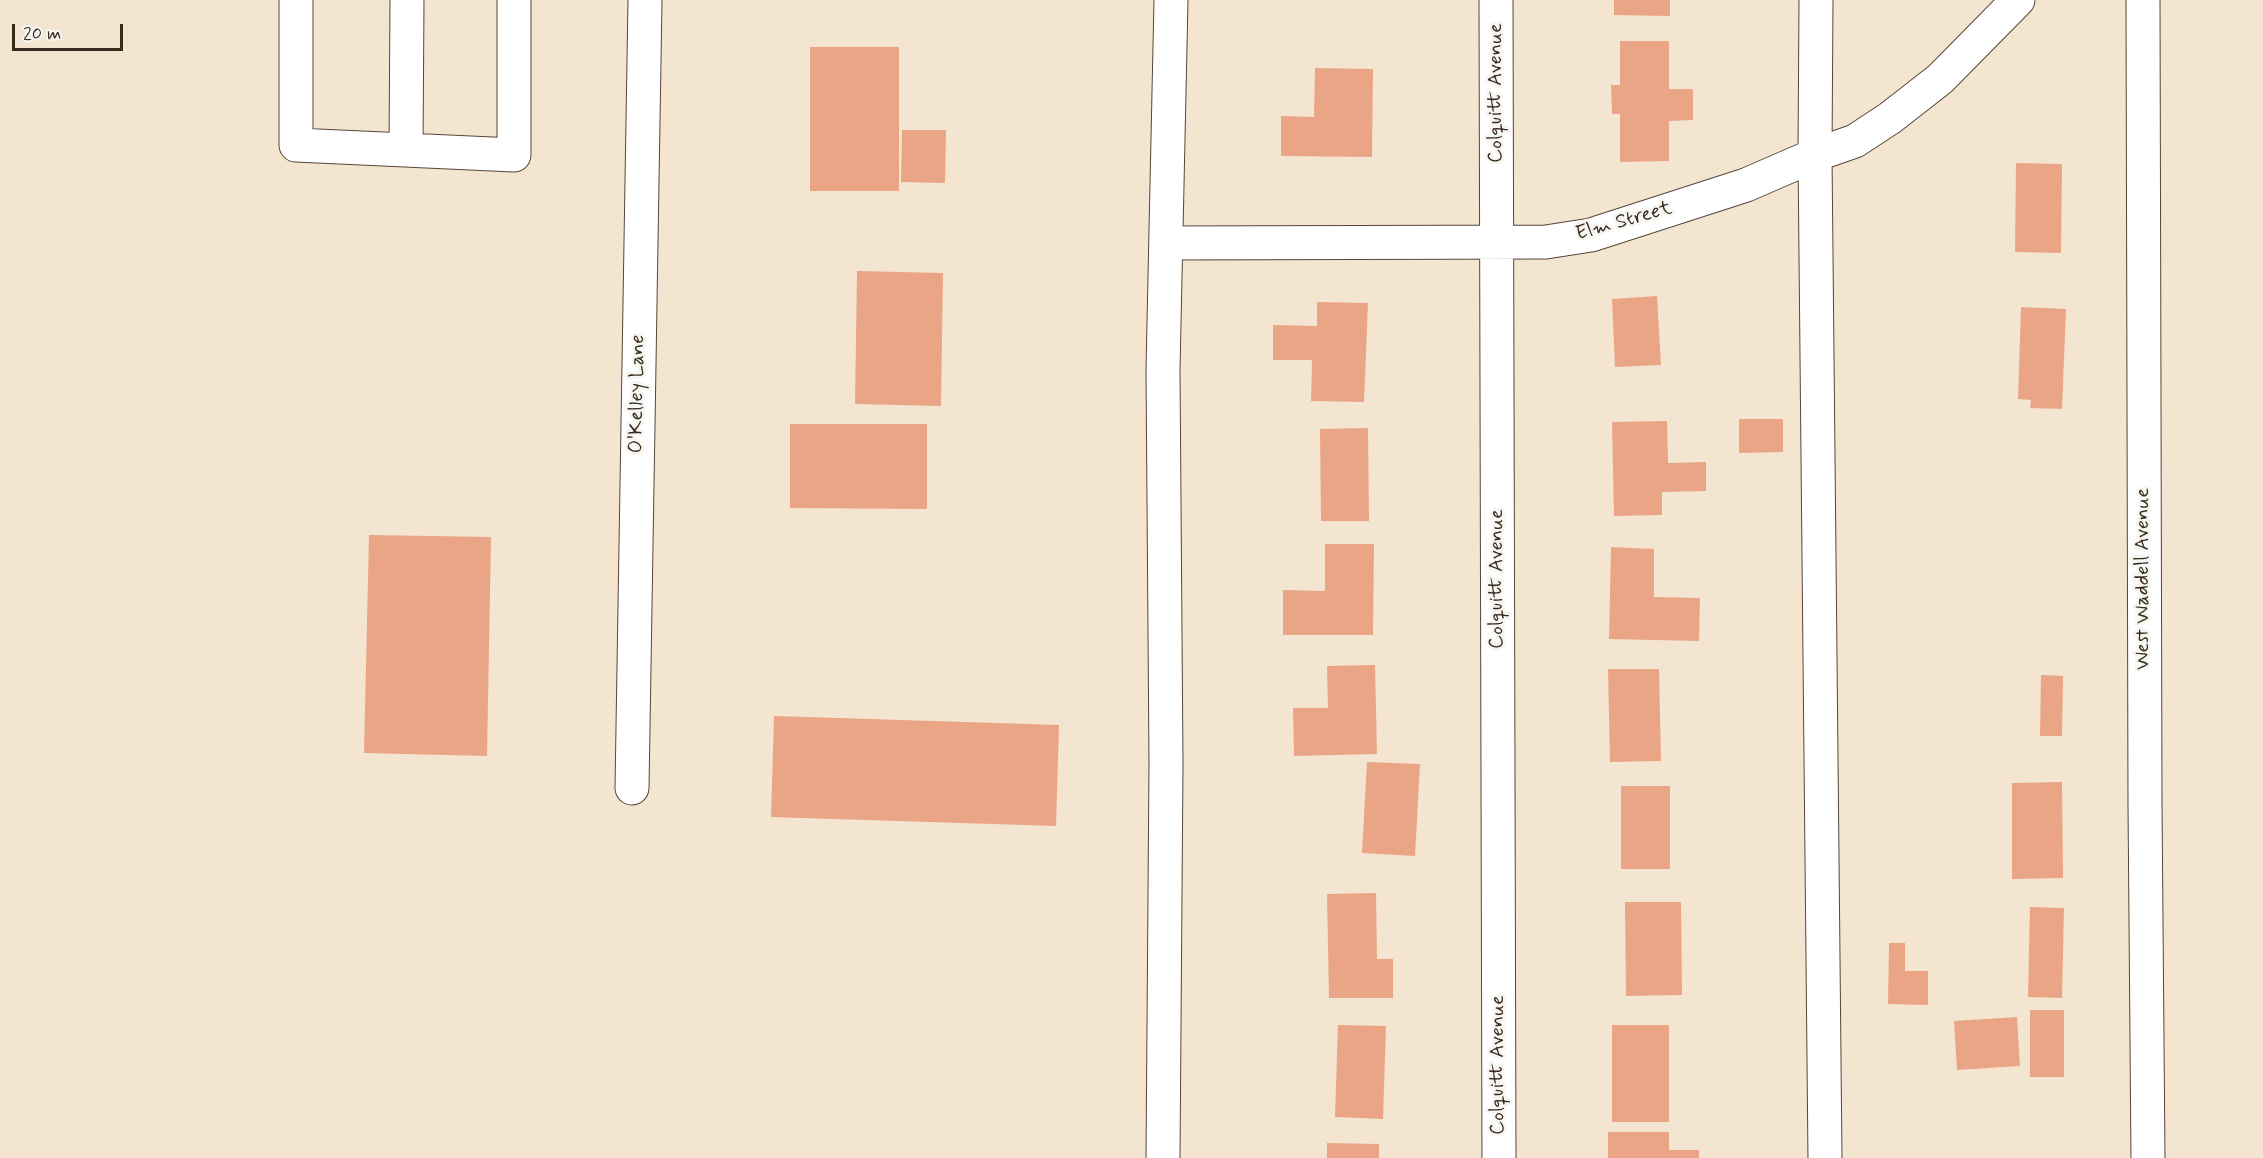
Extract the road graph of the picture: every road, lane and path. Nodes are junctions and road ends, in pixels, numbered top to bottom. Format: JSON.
{"nodes":[{"id":1,"x":296,"y":0,"type":"edge"},
{"id":2,"x":407,"y":0,"type":"edge"},
{"id":3,"x":514,"y":0,"type":"edge"},
{"id":4,"x":645,"y":0,"type":"edge"},
{"id":5,"x":1171,"y":0,"type":"edge"},
{"id":6,"x":1496,"y":0,"type":"edge"},
{"id":7,"x":1816,"y":0,"type":"edge"},
{"id":8,"x":2018,"y":0,"type":"edge"},
{"id":9,"x":2143,"y":0,"type":"edge"},
{"id":10,"x":406,"y":150,"type":"junction"},
{"id":11,"x":1815,"y":155,"type":"junction"},
{"id":12,"x":1498,"y":242,"type":"junction"},
{"id":13,"x":1166,"y":243,"type":"junction"},
{"id":14,"x":632,"y":788,"type":"dead end"},
{"id":15,"x":1163,"y":1158,"type":"edge"},
{"id":16,"x":1499,"y":1158,"type":"edge"},
{"id":17,"x":1825,"y":1158,"type":"edge"},
{"id":18,"x":2148,"y":1158,"type":"edge"}],
"edges":[{"from":1,"to":10,"type":"street"},
{"from":2,"to":10,"type":"street"},
{"from":3,"to":10,"type":"street"},
{"from":4,"to":14,"type":"street","name":"O'Kelley Lane"},
{"from":5,"to":13,"type":"street"},
{"from":6,"to":12,"type":"street","name":"Colquitt Avenue"},
{"from":7,"to":11,"type":"street"},
{"from":8,"to":11,"type":"street","name":"Elm Street"},
{"from":9,"to":18,"type":"street","name":"West Waddell Avenue"},
{"from":11,"to":12,"type":"street","name":"Elm Street"},
{"from":11,"to":17,"type":"street"},
{"from":12,"to":13,"type":"street","name":"Elm Street"},
{"from":12,"to":16,"type":"street","name":"Colquitt Avenue"},
{"from":13,"to":15,"type":"street"}]}
